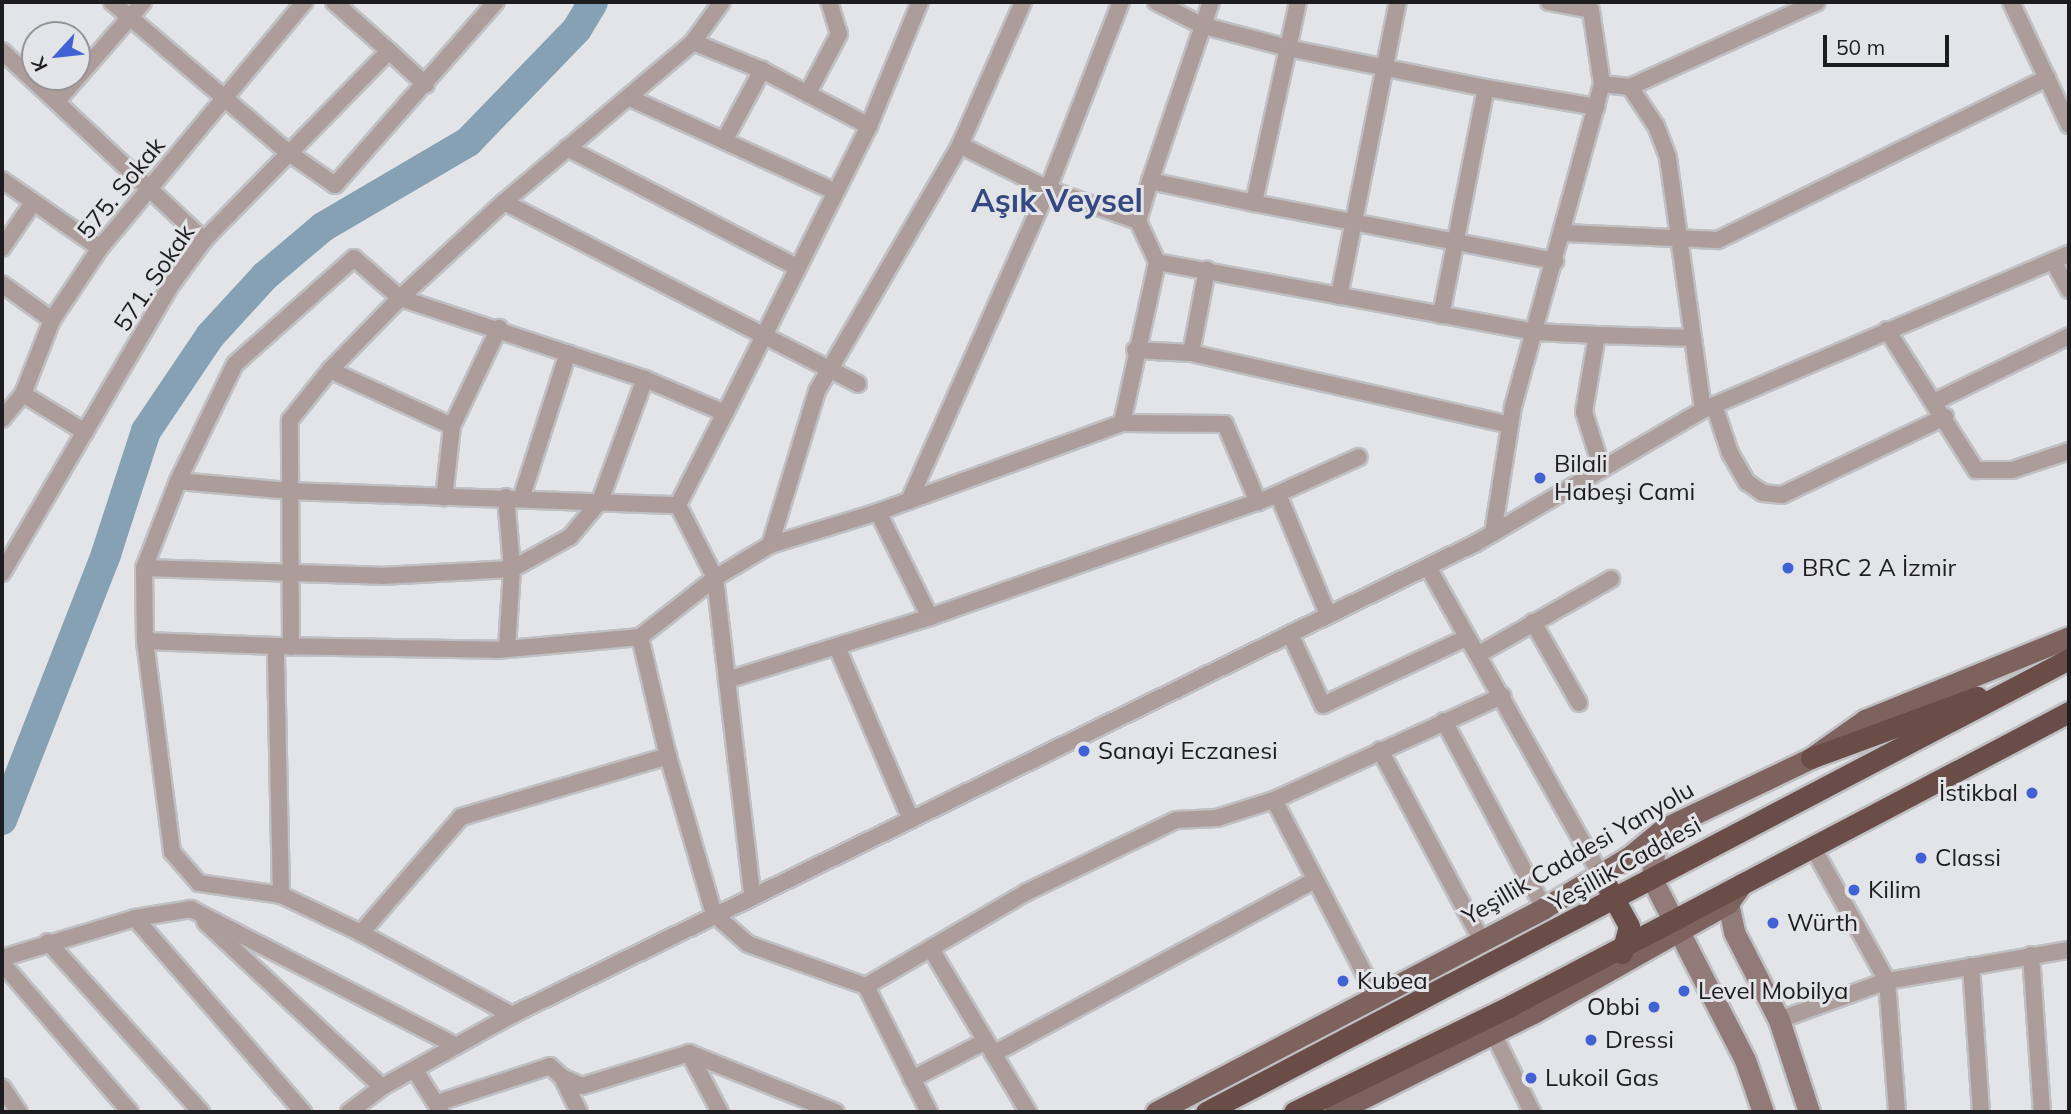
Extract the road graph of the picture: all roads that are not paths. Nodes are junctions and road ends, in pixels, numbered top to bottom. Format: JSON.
{"nodes":[{"id":1,"x":112,"y":2,"type":"edge"},
{"id":2,"x":143,"y":2,"type":"edge"},
{"id":3,"x":304,"y":2,"type":"edge"},
{"id":4,"x":334,"y":2,"type":"edge"},
{"id":5,"x":496,"y":2,"type":"edge"},
{"id":6,"x":722,"y":2,"type":"edge"},
{"id":7,"x":829,"y":2,"type":"edge"},
{"id":8,"x":920,"y":2,"type":"edge"},
{"id":9,"x":1023,"y":2,"type":"edge"},
{"id":10,"x":1121,"y":2,"type":"edge"},
{"id":11,"x":1156,"y":2,"type":"edge"},
{"id":12,"x":1211,"y":2,"type":"edge"},
{"id":13,"x":1298,"y":2,"type":"edge"},
{"id":14,"x":1398,"y":2,"type":"edge"},
{"id":15,"x":1549,"y":2,"type":"edge"},
{"id":16,"x":1816,"y":2,"type":"edge"},
{"id":17,"x":2011,"y":2,"type":"edge"},
{"id":18,"x":1592,"y":6,"type":"edge"},
{"id":19,"x":130,"y":16,"type":"junction"},
{"id":20,"x":1202,"y":25,"type":"junction"},
{"id":21,"x":693,"y":42,"type":"junction"},
{"id":22,"x":1288,"y":48,"type":"junction"},
{"id":23,"x":2,"y":51,"type":"edge"},
{"id":24,"x":389,"y":51,"type":"junction"},
{"id":25,"x":1384,"y":69,"type":"junction"},
{"id":26,"x":762,"y":70,"type":"junction"},
{"id":27,"x":2047,"y":78,"type":"junction"},
{"id":28,"x":1602,"y":84,"type":"junction"},
{"id":29,"x":426,"y":85,"type":"junction"},
{"id":30,"x":1630,"y":87,"type":"junction"},
{"id":31,"x":1486,"y":88,"type":"junction"},
{"id":32,"x":808,"y":93,"type":"junction"},
{"id":33,"x":225,"y":96,"type":"junction"},
{"id":34,"x":630,"y":98,"type":"junction"},
{"id":35,"x":57,"y":100,"type":"junction"},
{"id":36,"x":1596,"y":107,"type":"junction"},
{"id":37,"x":2069,"y":125,"type":"edge"},
{"id":38,"x":869,"y":126,"type":"junction"},
{"id":39,"x":724,"y":141,"type":"junction"},
{"id":40,"x":960,"y":145,"type":"junction"},
{"id":41,"x":567,"y":148,"type":"junction"},
{"id":42,"x":289,"y":153,"type":"junction"},
{"id":43,"x":2,"y":180,"type":"edge"},
{"id":44,"x":1150,"y":181,"type":"junction"},
{"id":45,"x":149,"y":189,"type":"junction"},
{"id":46,"x":1048,"y":189,"type":"junction"},
{"id":47,"x":836,"y":192,"type":"junction"},
{"id":48,"x":504,"y":202,"type":"junction"},
{"id":49,"x":1254,"y":203,"type":"junction"},
{"id":50,"x":32,"y":204,"type":"junction"},
{"id":51,"x":1138,"y":221,"type":"junction"},
{"id":52,"x":1353,"y":223,"type":"junction"},
{"id":53,"x":1564,"y":233,"type":"junction"},
{"id":54,"x":204,"y":240,"type":"junction"},
{"id":55,"x":349,"y":241,"type":"dead end"},
{"id":56,"x":1677,"y":241,"type":"junction"},
{"id":57,"x":1455,"y":243,"type":"junction"},
{"id":58,"x":2,"y":248,"type":"edge"},
{"id":59,"x":100,"y":248,"type":"junction"},
{"id":60,"x":2069,"y":254,"type":"edge"},
{"id":61,"x":354,"y":258,"type":"junction"},
{"id":62,"x":1555,"y":261,"type":"junction"},
{"id":63,"x":2053,"y":261,"type":"junction"},
{"id":64,"x":1157,"y":262,"type":"junction"},
{"id":65,"x":797,"y":267,"type":"junction"},
{"id":66,"x":1207,"y":270,"type":"junction"},
{"id":67,"x":2,"y":284,"type":"edge"},
{"id":68,"x":2069,"y":290,"type":"edge"},
{"id":69,"x":1339,"y":296,"type":"junction"},
{"id":70,"x":400,"y":298,"type":"junction"},
{"id":71,"x":1441,"y":315,"type":"junction"},
{"id":72,"x":52,"y":320,"type":"junction"},
{"id":73,"x":499,"y":328,"type":"junction"},
{"id":74,"x":1887,"y":330,"type":"junction"},
{"id":75,"x":1535,"y":332,"type":"junction"},
{"id":76,"x":1597,"y":334,"type":"junction"},
{"id":77,"x":763,"y":336,"type":"junction"},
{"id":78,"x":2069,"y":336,"type":"edge"},
{"id":79,"x":1692,"y":338,"type":"junction"},
{"id":80,"x":1135,"y":350,"type":"junction"},
{"id":81,"x":568,"y":353,"type":"junction"},
{"id":82,"x":1191,"y":353,"type":"junction"},
{"id":83,"x":828,"y":367,"type":"junction"},
{"id":84,"x":330,"y":370,"type":"junction"},
{"id":85,"x":645,"y":379,"type":"junction"},
{"id":86,"x":858,"y":384,"type":"dead end"},
{"id":87,"x":23,"y":394,"type":"junction"},
{"id":88,"x":1936,"y":401,"type":"junction"},
{"id":89,"x":1709,"y":408,"type":"junction"},
{"id":90,"x":725,"y":413,"type":"junction"},
{"id":91,"x":1945,"y":417,"type":"junction"},
{"id":92,"x":2,"y":419,"type":"edge"},
{"id":93,"x":1122,"y":423,"type":"junction"},
{"id":94,"x":1510,"y":425,"type":"junction"},
{"id":95,"x":452,"y":426,"type":"junction"},
{"id":96,"x":85,"y":432,"type":"junction"},
{"id":97,"x":2069,"y":451,"type":"edge"},
{"id":98,"x":1359,"y":457,"type":"dead end"},
{"id":99,"x":1602,"y":469,"type":"junction"},
{"id":100,"x":178,"y":481,"type":"junction"},
{"id":101,"x":289,"y":491,"type":"junction"},
{"id":102,"x":1278,"y":494,"type":"junction"},
{"id":103,"x":444,"y":498,"type":"junction"},
{"id":104,"x":513,"y":498,"type":"junction"},
{"id":105,"x":600,"y":501,"type":"junction"},
{"id":106,"x":909,"y":501,"type":"junction"},
{"id":107,"x":1258,"y":502,"type":"junction"},
{"id":108,"x":678,"y":505,"type":"junction"},
{"id":109,"x":878,"y":512,"type":"junction"},
{"id":110,"x":1493,"y":533,"type":"junction"},
{"id":111,"x":770,"y":545,"type":"junction"},
{"id":112,"x":1428,"y":567,"type":"junction"},
{"id":113,"x":144,"y":568,"type":"junction"},
{"id":114,"x":512,"y":569,"type":"junction"},
{"id":115,"x":2,"y":573,"type":"edge"},
{"id":116,"x":289,"y":573,"type":"junction"},
{"id":117,"x":715,"y":578,"type":"junction"},
{"id":118,"x":1611,"y":579,"type":"dead end"},
{"id":119,"x":1328,"y":615,"type":"junction"},
{"id":120,"x":930,"y":617,"type":"junction"},
{"id":121,"x":1533,"y":622,"type":"junction"},
{"id":122,"x":1290,"y":634,"type":"junction"},
{"id":123,"x":640,"y":636,"type":"junction"},
{"id":124,"x":2069,"y":637,"type":"edge"},
{"id":125,"x":1466,"y":638,"type":"junction"},
{"id":126,"x":145,"y":641,"type":"junction"},
{"id":127,"x":283,"y":646,"type":"junction"},
{"id":128,"x":837,"y":647,"type":"junction"},
{"id":129,"x":507,"y":649,"type":"junction"},
{"id":130,"x":1479,"y":654,"type":"junction"},
{"id":131,"x":2069,"y":659,"type":"edge"},
{"id":132,"x":727,"y":680,"type":"junction"},
{"id":133,"x":2000,"y":695,"type":"junction"},
{"id":134,"x":1502,"y":696,"type":"junction"},
{"id":135,"x":1579,"y":703,"type":"dead end"},
{"id":136,"x":2069,"y":712,"type":"edge"},
{"id":137,"x":1444,"y":721,"type":"junction"},
{"id":138,"x":1380,"y":750,"type":"junction"},
{"id":139,"x":668,"y":756,"type":"junction"},
{"id":140,"x":1811,"y":758,"type":"junction"},
{"id":141,"x":1274,"y":800,"type":"junction"},
{"id":142,"x":911,"y":820,"type":"junction"},
{"id":143,"x":1663,"y":828,"type":"junction"},
{"id":144,"x":1812,"y":846,"type":"junction"},
{"id":145,"x":1601,"y":875,"type":"junction"},
{"id":146,"x":1652,"y":879,"type":"junction"},
{"id":147,"x":1315,"y":880,"type":"junction"},
{"id":148,"x":1743,"y":883,"type":"junction"},
{"id":149,"x":281,"y":895,"type":"junction"},
{"id":150,"x":752,"y":895,"type":"junction"},
{"id":151,"x":1614,"y":899,"type":"junction"},
{"id":152,"x":1728,"y":903,"type":"junction"},
{"id":153,"x":1544,"y":908,"type":"junction"},
{"id":154,"x":191,"y":909,"type":"junction"},
{"id":155,"x":714,"y":914,"type":"junction"},
{"id":156,"x":135,"y":918,"type":"junction"},
{"id":157,"x":1675,"y":925,"type":"junction"},
{"id":158,"x":361,"y":933,"type":"junction"},
{"id":159,"x":1482,"y":941,"type":"junction"},
{"id":160,"x":48,"y":942,"type":"junction"},
{"id":161,"x":1626,"y":944,"type":"junction"},
{"id":162,"x":931,"y":948,"type":"junction"},
{"id":163,"x":2069,"y":950,"type":"edge"},
{"id":164,"x":2031,"y":955,"type":"junction"},
{"id":165,"x":2,"y":961,"type":"edge"},
{"id":166,"x":1618,"y":964,"type":"junction"},
{"id":167,"x":1971,"y":966,"type":"junction"},
{"id":168,"x":1887,"y":981,"type":"junction"},
{"id":169,"x":866,"y":986,"type":"junction"},
{"id":170,"x":1376,"y":996,"type":"junction"},
{"id":171,"x":512,"y":1015,"type":"junction"},
{"id":172,"x":1779,"y":1020,"type":"junction"},
{"id":173,"x":1493,"y":1033,"type":"junction"},
{"id":174,"x":456,"y":1046,"type":"junction"},
{"id":175,"x":989,"y":1047,"type":"junction"},
{"id":176,"x":689,"y":1053,"type":"junction"},
{"id":177,"x":416,"y":1072,"type":"junction"},
{"id":178,"x":562,"y":1077,"type":"junction"},
{"id":179,"x":912,"y":1079,"type":"junction"},
{"id":180,"x":2,"y":1087,"type":"edge"},
{"id":181,"x":382,"y":1087,"type":"junction"},
{"id":182,"x":439,"y":1108,"type":"edge"},
{"id":183,"x":19,"y":1112,"type":"edge"},
{"id":184,"x":130,"y":1112,"type":"edge"},
{"id":185,"x":201,"y":1112,"type":"edge"},
{"id":186,"x":303,"y":1112,"type":"edge"},
{"id":187,"x":349,"y":1112,"type":"edge"},
{"id":188,"x":579,"y":1112,"type":"edge"},
{"id":189,"x":720,"y":1112,"type":"edge"},
{"id":190,"x":836,"y":1112,"type":"edge"},
{"id":191,"x":929,"y":1112,"type":"edge"},
{"id":192,"x":1028,"y":1112,"type":"edge"},
{"id":193,"x":1156,"y":1112,"type":"edge"},
{"id":194,"x":1206,"y":1112,"type":"edge"},
{"id":195,"x":1294,"y":1112,"type":"edge"},
{"id":196,"x":1335,"y":1112,"type":"edge"},
{"id":197,"x":1532,"y":1112,"type":"edge"},
{"id":198,"x":1763,"y":1112,"type":"edge"},
{"id":199,"x":1809,"y":1112,"type":"edge"},
{"id":200,"x":1897,"y":1112,"type":"edge"},
{"id":201,"x":1981,"y":1112,"type":"edge"},
{"id":202,"x":2042,"y":1112,"type":"edge"}],
"edges":[{"from":1,"to":19,"type":"street"},
{"from":2,"to":19,"type":"street"},
{"from":3,"to":33,"type":"street","name":"575. Sokak"},
{"from":4,"to":24,"type":"street"},
{"from":5,"to":29,"type":"street"},
{"from":6,"to":21,"type":"street"},
{"from":7,"to":32,"type":"street"},
{"from":8,"to":38,"type":"street"},
{"from":9,"to":40,"type":"street"},
{"from":10,"to":46,"type":"street"},
{"from":11,"to":20,"type":"street"},
{"from":12,"to":20,"type":"street"},
{"from":13,"to":22,"type":"street"},
{"from":14,"to":25,"type":"street"},
{"from":15,"to":18,"type":"street"},
{"from":16,"to":30,"type":"street"},
{"from":17,"to":27,"type":"street"},
{"from":18,"to":28,"type":"street"},
{"from":19,"to":33,"type":"street"},
{"from":19,"to":35,"type":"street"},
{"from":20,"to":22,"type":"street"},
{"from":20,"to":44,"type":"street"},
{"from":21,"to":26,"type":"street"},
{"from":21,"to":34,"type":"street"},
{"from":22,"to":25,"type":"street"},
{"from":22,"to":49,"type":"street"},
{"from":23,"to":35,"type":"street"},
{"from":24,"to":29,"type":"street"},
{"from":24,"to":42,"type":"street","name":"571. Sokak"},
{"from":25,"to":31,"type":"street"},
{"from":25,"to":52,"type":"street"},
{"from":26,"to":32,"type":"street"},
{"from":26,"to":39,"type":"street"},
{"from":27,"to":37,"type":"street"},
{"from":27,"to":56,"type":"street"},
{"from":28,"to":30,"type":"street"},
{"from":28,"to":36,"type":"street"},
{"from":29,"to":42,"type":"street"},
{"from":30,"to":56,"type":"street"},
{"from":31,"to":36,"type":"street"},
{"from":31,"to":57,"type":"street"},
{"from":32,"to":38,"type":"street"},
{"from":33,"to":42,"type":"street"},
{"from":33,"to":45,"type":"street","name":"575. Sokak"},
{"from":34,"to":39,"type":"street"},
{"from":34,"to":41,"type":"street"},
{"from":35,"to":45,"type":"street"},
{"from":36,"to":53,"type":"street"},
{"from":38,"to":47,"type":"street"},
{"from":39,"to":47,"type":"street"},
{"from":40,"to":46,"type":"street"},
{"from":40,"to":83,"type":"street"},
{"from":41,"to":48,"type":"street"},
{"from":41,"to":65,"type":"street"},
{"from":42,"to":54,"type":"street","name":"571. Sokak"},
{"from":43,"to":50,"type":"street"},
{"from":44,"to":49,"type":"street"},
{"from":44,"to":51,"type":"street"},
{"from":45,"to":54,"type":"street"},
{"from":45,"to":59,"type":"street","name":"575. Sokak"},
{"from":46,"to":51,"type":"street"},
{"from":46,"to":106,"type":"street"},
{"from":47,"to":65,"type":"street"},
{"from":48,"to":70,"type":"street"},
{"from":48,"to":77,"type":"street"},
{"from":49,"to":52,"type":"street"},
{"from":50,"to":58,"type":"street"},
{"from":50,"to":59,"type":"street"},
{"from":51,"to":64,"type":"street"},
{"from":52,"to":57,"type":"street"},
{"from":52,"to":69,"type":"street"},
{"from":53,"to":56,"type":"street"},
{"from":53,"to":62,"type":"street"},
{"from":54,"to":96,"type":"street","name":"571. Sokak"},
{"from":55,"to":61,"type":"street"},
{"from":56,"to":79,"type":"street"},
{"from":57,"to":62,"type":"street"},
{"from":57,"to":71,"type":"street"},
{"from":59,"to":72,"type":"street","name":"575. Sokak"},
{"from":60,"to":63,"type":"street"},
{"from":61,"to":70,"type":"street"},
{"from":61,"to":100,"type":"street"},
{"from":62,"to":75,"type":"street"},
{"from":63,"to":68,"type":"street"},
{"from":63,"to":74,"type":"street"},
{"from":64,"to":66,"type":"street"},
{"from":64,"to":80,"type":"street"},
{"from":65,"to":77,"type":"street"},
{"from":66,"to":69,"type":"street"},
{"from":66,"to":82,"type":"street"},
{"from":67,"to":72,"type":"street"},
{"from":69,"to":71,"type":"street"},
{"from":70,"to":73,"type":"street"},
{"from":70,"to":84,"type":"street"},
{"from":71,"to":75,"type":"street"},
{"from":72,"to":87,"type":"street","name":"575. Sokak"},
{"from":73,"to":81,"type":"street"},
{"from":73,"to":95,"type":"street"},
{"from":74,"to":88,"type":"street"},
{"from":74,"to":89,"type":"street"},
{"from":75,"to":76,"type":"street"},
{"from":75,"to":94,"type":"street"},
{"from":76,"to":79,"type":"street"},
{"from":76,"to":99,"type":"street"},
{"from":77,"to":83,"type":"street"},
{"from":77,"to":90,"type":"street"},
{"from":78,"to":88,"type":"street"},
{"from":79,"to":89,"type":"street"},
{"from":80,"to":82,"type":"street"},
{"from":80,"to":93,"type":"street"},
{"from":81,"to":85,"type":"street"},
{"from":81,"to":104,"type":"street"},
{"from":82,"to":94,"type":"street"},
{"from":83,"to":86,"type":"street"},
{"from":83,"to":111,"type":"street"},
{"from":84,"to":95,"type":"street"},
{"from":84,"to":101,"type":"street"},
{"from":85,"to":90,"type":"street"},
{"from":85,"to":105,"type":"street"},
{"from":87,"to":92,"type":"street","name":"575. Sokak"},
{"from":87,"to":96,"type":"street"},
{"from":88,"to":91,"type":"street"},
{"from":89,"to":91,"type":"street"},
{"from":89,"to":99,"type":"street"},
{"from":90,"to":108,"type":"street"},
{"from":91,"to":97,"type":"street"},
{"from":93,"to":106,"type":"street"},
{"from":93,"to":107,"type":"street"},
{"from":94,"to":110,"type":"street"},
{"from":95,"to":103,"type":"street"},
{"from":96,"to":115,"type":"street","name":"571. Sokak"},
{"from":98,"to":102,"type":"street"},
{"from":99,"to":110,"type":"street"},
{"from":100,"to":101,"type":"street"},
{"from":100,"to":113,"type":"street"},
{"from":101,"to":103,"type":"street"},
{"from":101,"to":116,"type":"street"},
{"from":102,"to":107,"type":"street"},
{"from":102,"to":119,"type":"street"},
{"from":103,"to":104,"type":"street"},
{"from":104,"to":105,"type":"street"},
{"from":104,"to":114,"type":"street"},
{"from":105,"to":108,"type":"street"},
{"from":105,"to":114,"type":"street"},
{"from":106,"to":109,"type":"street"},
{"from":107,"to":120,"type":"street"},
{"from":108,"to":117,"type":"street"},
{"from":109,"to":111,"type":"street"},
{"from":109,"to":120,"type":"street"},
{"from":110,"to":112,"type":"street"},
{"from":111,"to":117,"type":"street"},
{"from":112,"to":119,"type":"street"},
{"from":112,"to":125,"type":"street"},
{"from":113,"to":116,"type":"street"},
{"from":113,"to":126,"type":"street"},
{"from":114,"to":116,"type":"street"},
{"from":114,"to":129,"type":"street"},
{"from":116,"to":127,"type":"street"},
{"from":117,"to":123,"type":"street"},
{"from":117,"to":132,"type":"street"},
{"from":118,"to":121,"type":"street"},
{"from":119,"to":122,"type":"street"},
{"from":120,"to":128,"type":"street"},
{"from":121,"to":130,"type":"street"},
{"from":121,"to":135,"type":"street"},
{"from":122,"to":125,"type":"street"},
{"from":122,"to":142,"type":"street"},
{"from":123,"to":129,"type":"street"},
{"from":123,"to":139,"type":"street"},
{"from":124,"to":140,"type":"main road","name":"Yeşillik Caddesi Yanyolu"},
{"from":125,"to":130,"type":"street"},
{"from":126,"to":127,"type":"street"},
{"from":126,"to":149,"type":"street"},
{"from":127,"to":129,"type":"street"},
{"from":127,"to":149,"type":"street"},
{"from":128,"to":132,"type":"street"},
{"from":128,"to":142,"type":"street"},
{"from":130,"to":134,"type":"street"},
{"from":131,"to":133,"type":"highway","name":"Yeşillik Caddesi"},
{"from":132,"to":150,"type":"street"},
{"from":133,"to":140,"type":"highway"},
{"from":133,"to":146,"type":"highway","name":"Yeşillik Caddesi"},
{"from":134,"to":137,"type":"street"},
{"from":134,"to":145,"type":"street"},
{"from":136,"to":144,"type":"highway"},
{"from":137,"to":138,"type":"street"},
{"from":137,"to":153,"type":"street"},
{"from":138,"to":141,"type":"street"},
{"from":138,"to":159,"type":"street"},
{"from":139,"to":155,"type":"street"},
{"from":139,"to":158,"type":"street"},
{"from":140,"to":143,"type":"main road","name":"Yeşillik Caddesi Yanyolu"},
{"from":141,"to":147,"type":"street"},
{"from":141,"to":162,"type":"street"},
{"from":142,"to":150,"type":"street"},
{"from":143,"to":145,"type":"main road","name":"Yeşillik Caddesi Yanyolu"},
{"from":143,"to":146,"type":"main road"},
{"from":144,"to":148,"type":"highway"},
{"from":144,"to":168,"type":"street"},
{"from":145,"to":151,"type":"highway"},
{"from":145,"to":153,"type":"main road","name":"Yeşillik Caddesi Yanyolu"},
{"from":146,"to":151,"type":"highway","name":"Yeşillik Caddesi"},
{"from":146,"to":157,"type":"main road"},
{"from":147,"to":170,"type":"street"},
{"from":147,"to":175,"type":"street"},
{"from":148,"to":152,"type":"main road"},
{"from":148,"to":157,"type":"highway"},
{"from":149,"to":158,"type":"street"},
{"from":150,"to":155,"type":"street"},
{"from":151,"to":161,"type":"highway"},
{"from":151,"to":194,"type":"highway","name":"Yeşillik Caddesi"},
{"from":152,"to":157,"type":"main road"},
{"from":152,"to":172,"type":"main road"},
{"from":153,"to":159,"type":"main road","name":"Yeşillik Caddesi Yanyolu"},
{"from":154,"to":156,"type":"street"},
{"from":154,"to":174,"type":"street"},
{"from":154,"to":181,"type":"street"},
{"from":155,"to":169,"type":"street"},
{"from":155,"to":171,"type":"street"},
{"from":156,"to":160,"type":"street"},
{"from":156,"to":186,"type":"street"},
{"from":157,"to":161,"type":"highway"},
{"from":157,"to":166,"type":"main road"},
{"from":157,"to":198,"type":"main road"},
{"from":158,"to":171,"type":"street"},
{"from":159,"to":170,"type":"main road","name":"Yeşillik Caddesi Yanyolu"},
{"from":160,"to":165,"type":"street"},
{"from":160,"to":185,"type":"street"},
{"from":161,"to":166,"type":"highway"},
{"from":161,"to":195,"type":"highway"},
{"from":162,"to":169,"type":"street"},
{"from":162,"to":175,"type":"street"},
{"from":163,"to":164,"type":"street"},
{"from":164,"to":167,"type":"street"},
{"from":164,"to":202,"type":"street"},
{"from":165,"to":184,"type":"street"},
{"from":166,"to":173,"type":"main road"},
{"from":167,"to":168,"type":"street"},
{"from":167,"to":201,"type":"street"},
{"from":168,"to":172,"type":"street"},
{"from":168,"to":200,"type":"street"},
{"from":169,"to":179,"type":"street"},
{"from":170,"to":193,"type":"main road","name":"Yeşillik Caddesi Yanyolu"},
{"from":171,"to":174,"type":"street"},
{"from":172,"to":199,"type":"main road"},
{"from":173,"to":196,"type":"main road"},
{"from":173,"to":197,"type":"street"},
{"from":174,"to":177,"type":"street"},
{"from":175,"to":179,"type":"street"},
{"from":175,"to":192,"type":"street"},
{"from":176,"to":178,"type":"street"},
{"from":176,"to":189,"type":"street"},
{"from":176,"to":190,"type":"street"},
{"from":177,"to":181,"type":"street"},
{"from":177,"to":182,"type":"street"},
{"from":178,"to":182,"type":"street"},
{"from":178,"to":188,"type":"street"},
{"from":179,"to":191,"type":"street"},
{"from":180,"to":183,"type":"street"},
{"from":181,"to":187,"type":"street"}]}
